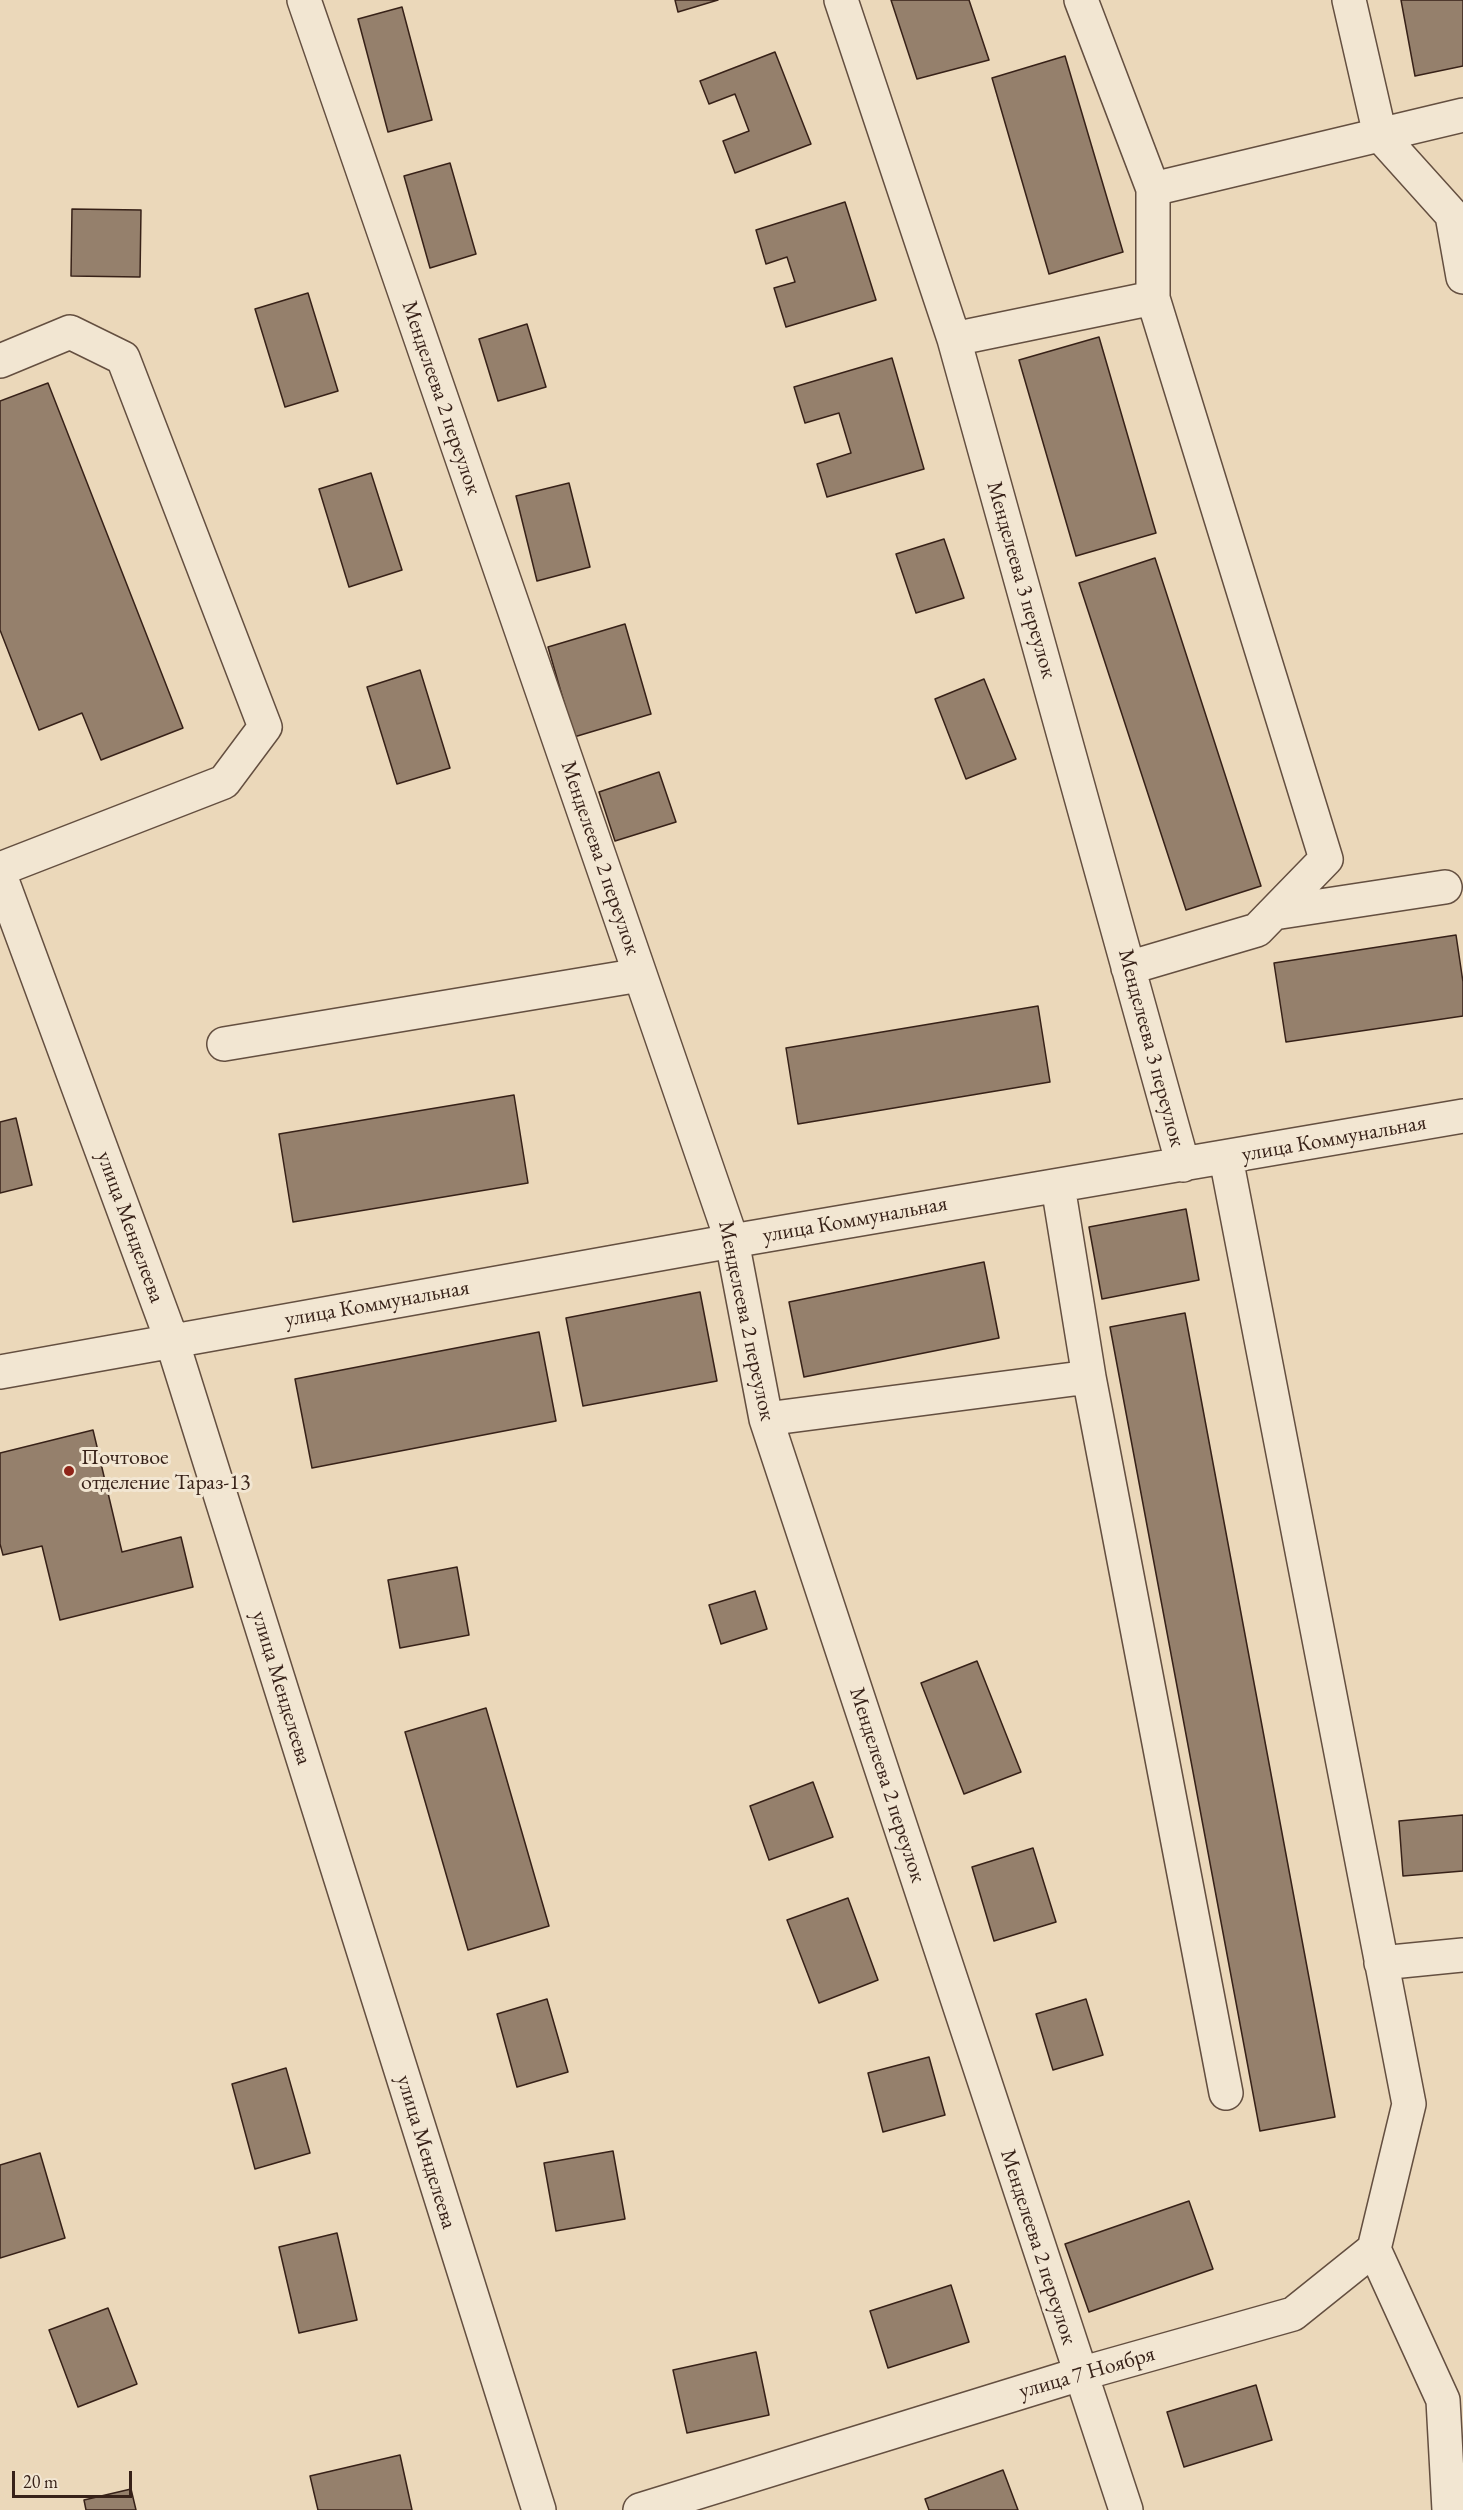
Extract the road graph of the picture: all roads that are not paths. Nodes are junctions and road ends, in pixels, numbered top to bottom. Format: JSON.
{"nodes":[{"id":1,"x":304,"y":0,"type":"edge"},
{"id":2,"x":841,"y":0,"type":"edge"},
{"id":3,"x":1081,"y":0,"type":"edge"},
{"id":4,"x":1349,"y":0,"type":"edge"},
{"id":5,"x":1463,"y":116,"type":"edge"},
{"id":6,"x":1380,"y":135,"type":"junction"},
{"id":7,"x":1154,"y":189,"type":"junction"},
{"id":8,"x":1463,"y":277,"type":"edge"},
{"id":9,"x":1152,"y":298,"type":"junction"},
{"id":10,"x":954,"y":339,"type":"junction"},
{"id":11,"x":0,"y":361,"type":"edge"},
{"id":12,"x":0,"y":869,"type":"edge"},
{"id":13,"x":0,"y":875,"type":"edge"},
{"id":14,"x":1445,"y":887,"type":"dead end"},
{"id":15,"x":1274,"y":913,"type":"junction"},
{"id":16,"x":1128,"y":968,"type":"junction"},
{"id":17,"x":640,"y":975,"type":"junction"},
{"id":18,"x":224,"y":1044,"type":"dead end"},
{"id":19,"x":1463,"y":1116,"type":"edge"},
{"id":20,"x":1226,"y":1158,"type":"junction"},
{"id":21,"x":1183,"y":1165,"type":"junction"},
{"id":22,"x":1058,"y":1186,"type":"junction"},
{"id":23,"x":732,"y":1241,"type":"junction"},
{"id":24,"x":172,"y":1341,"type":"junction"},
{"id":25,"x":0,"y":1372,"type":"edge"},
{"id":26,"x":1089,"y":1377,"type":"junction"},
{"id":27,"x":766,"y":1419,"type":"junction"},
{"id":28,"x":1463,"y":1955,"type":"edge"},
{"id":29,"x":1382,"y":1963,"type":"junction"},
{"id":30,"x":1226,"y":2092,"type":"dead end"},
{"id":31,"x":1374,"y":2250,"type":"junction"},
{"id":32,"x":1080,"y":2374,"type":"junction"},
{"id":33,"x":539,"y":2510,"type":"edge"},
{"id":34,"x":640,"y":2510,"type":"edge"},
{"id":35,"x":1126,"y":2510,"type":"edge"},
{"id":36,"x":1449,"y":2510,"type":"edge"}],
"edges":[{"from":1,"to":17,"type":"street","name":"Менделеева 2 переулок"},
{"from":2,"to":10,"type":"street","name":"Менделеева 3 переулок"},
{"from":3,"to":7,"type":"street"},
{"from":4,"to":6,"type":"street"},
{"from":5,"to":6,"type":"street"},
{"from":6,"to":7,"type":"street"},
{"from":6,"to":8,"type":"street"},
{"from":7,"to":9,"type":"street"},
{"from":9,"to":10,"type":"street"},
{"from":9,"to":15,"type":"street"},
{"from":10,"to":16,"type":"street","name":"Менделеева 3 переулок"},
{"from":11,"to":12,"type":"street"},
{"from":13,"to":24,"type":"street","name":"улица Менделеева"},
{"from":14,"to":15,"type":"street"},
{"from":15,"to":16,"type":"street"},
{"from":16,"to":21,"type":"street","name":"Менделеева 3 переулок"},
{"from":17,"to":18,"type":"street"},
{"from":17,"to":23,"type":"street","name":"Менделеева 2 переулок"},
{"from":19,"to":20,"type":"street","name":"улица Коммунальная"},
{"from":20,"to":21,"type":"street","name":"улица Коммунальная"},
{"from":20,"to":29,"type":"street"},
{"from":21,"to":22,"type":"street","name":"улица Коммунальная"},
{"from":22,"to":23,"type":"street","name":"улица Коммунальная"},
{"from":22,"to":26,"type":"street"},
{"from":23,"to":24,"type":"street","name":"улица Коммунальная"},
{"from":23,"to":27,"type":"street","name":"Менделеева 2 переулок"},
{"from":24,"to":25,"type":"street","name":"улица Коммунальная"},
{"from":24,"to":33,"type":"street","name":"улица Менделеева"},
{"from":26,"to":27,"type":"street"},
{"from":26,"to":30,"type":"street"},
{"from":27,"to":32,"type":"street","name":"Менделеева 2 переулок"},
{"from":28,"to":29,"type":"street"},
{"from":29,"to":31,"type":"street"},
{"from":31,"to":32,"type":"street","name":"улица 7 Ноября"},
{"from":31,"to":36,"type":"street"},
{"from":32,"to":34,"type":"street","name":"улица 7 Ноября"},
{"from":32,"to":35,"type":"street","name":"Менделеева 2 переулок"}]}
